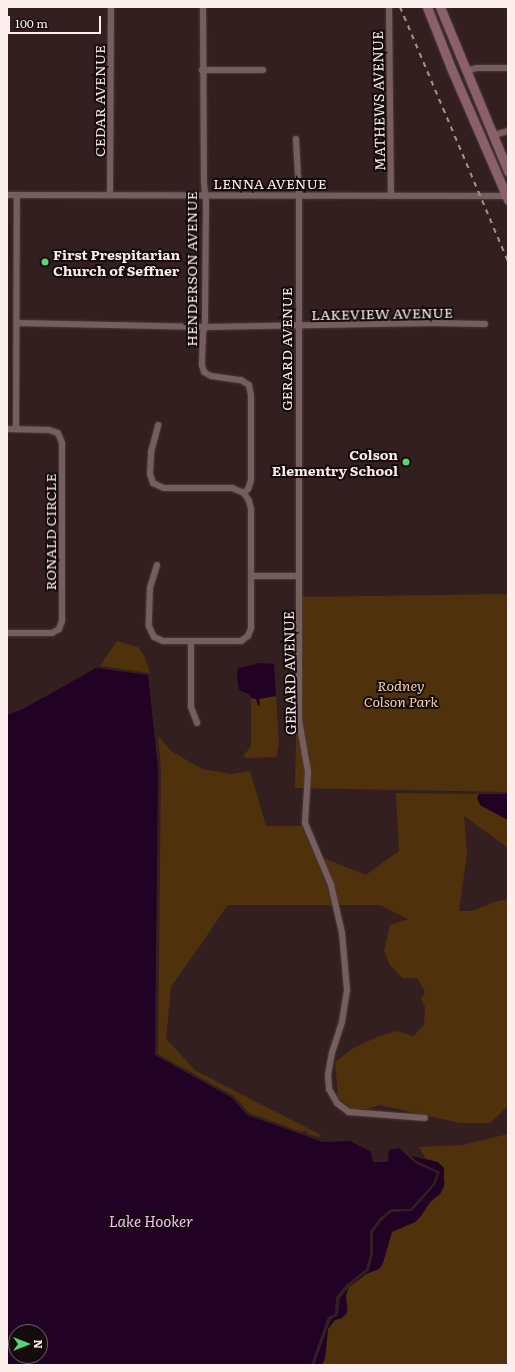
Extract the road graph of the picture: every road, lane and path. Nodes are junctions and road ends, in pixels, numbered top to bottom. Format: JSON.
{"nodes":[{"id":1,"x":111,"y":7,"type":"edge"},
{"id":2,"x":203,"y":7,"type":"edge"},
{"id":3,"x":389,"y":7,"type":"edge"},
{"id":4,"x":427,"y":7,"type":"edge"},
{"id":5,"x":440,"y":7,"type":"edge"},
{"id":6,"x":508,"y":68,"type":"edge"},
{"id":7,"x":202,"y":70,"type":"junction"},
{"id":8,"x":263,"y":70,"type":"dead end"},
{"id":9,"x":466,"y":71,"type":"junction"},
{"id":10,"x":508,"y":131,"type":"edge"},
{"id":11,"x":494,"y":135,"type":"junction"},
{"id":12,"x":296,"y":140,"type":"dead end"},
{"id":13,"x":508,"y":171,"type":"edge"},
{"id":14,"x":7,"y":195,"type":"edge"},
{"id":15,"x":17,"y":195,"type":"junction"},
{"id":16,"x":110,"y":195,"type":"junction"},
{"id":17,"x":206,"y":195,"type":"junction"},
{"id":18,"x":298,"y":195,"type":"junction"},
{"id":19,"x":391,"y":196,"type":"junction"},
{"id":20,"x":507,"y":198,"type":"edge"},
{"id":21,"x":17,"y":323,"type":"junction"},
{"id":22,"x":485,"y":324,"type":"dead end"},
{"id":23,"x":298,"y":326,"type":"junction"},
{"id":24,"x":205,"y":327,"type":"junction"},
{"id":25,"x":158,"y":425,"type":"dead end"},
{"id":26,"x":16,"y":429,"type":"junction"},
{"id":27,"x":7,"y":430,"type":"edge"},
{"id":28,"x":244,"y":493,"type":"junction"},
{"id":29,"x":157,"y":565,"type":"dead end"},
{"id":30,"x":251,"y":576,"type":"junction"},
{"id":31,"x":299,"y":576,"type":"junction"},
{"id":32,"x":7,"y":633,"type":"edge"},
{"id":33,"x":191,"y":641,"type":"junction"},
{"id":34,"x":197,"y":723,"type":"dead end"},
{"id":35,"x":425,"y":1118,"type":"dead end"}],
"edges":[{"from":1,"to":16,"type":"street","name":"CEDAR AVENUE"},
{"from":2,"to":7,"type":"street","name":"HENDERSON AVENUE"},
{"from":3,"to":19,"type":"street","name":"MATHEWS AVENUE"},
{"from":4,"to":20,"type":"main road"},
{"from":5,"to":9,"type":"main road"},
{"from":6,"to":9,"type":"street"},
{"from":7,"to":8,"type":"street"},
{"from":7,"to":17,"type":"street","name":"HENDERSON AVENUE"},
{"from":9,"to":11,"type":"main road"},
{"from":10,"to":11,"type":"street"},
{"from":11,"to":13,"type":"main road"},
{"from":12,"to":18,"type":"street","name":"GERARD AVENUE"},
{"from":14,"to":15,"type":"street","name":"LENNA AVENUE"},
{"from":15,"to":16,"type":"street","name":"LENNA AVENUE"},
{"from":15,"to":21,"type":"street"},
{"from":16,"to":17,"type":"street","name":"LENNA AVENUE"},
{"from":17,"to":18,"type":"street","name":"LENNA AVENUE"},
{"from":17,"to":24,"type":"street","name":"HENDERSON AVENUE"},
{"from":18,"to":19,"type":"street","name":"LENNA AVENUE"},
{"from":18,"to":23,"type":"street","name":"GERARD AVENUE"},
{"from":19,"to":20,"type":"street","name":"LENNA AVENUE"},
{"from":21,"to":24,"type":"street","name":"LAKEVIEW AVENUE"},
{"from":21,"to":26,"type":"street"},
{"from":22,"to":23,"type":"street","name":"LAKEVIEW AVENUE"},
{"from":23,"to":24,"type":"street","name":"LAKEVIEW AVENUE"},
{"from":23,"to":31,"type":"street","name":"GERARD AVENUE"},
{"from":24,"to":28,"type":"street","name":"HENDERSON AVENUE"},
{"from":25,"to":28,"type":"street"},
{"from":26,"to":27,"type":"street","name":"RONALD CIRCLE"},
{"from":26,"to":32,"type":"street","name":"RONALD CIRCLE"},
{"from":28,"to":30,"type":"street"},
{"from":29,"to":33,"type":"street"},
{"from":30,"to":31,"type":"street"},
{"from":30,"to":33,"type":"street"},
{"from":31,"to":35,"type":"street","name":"GERARD AVENUE"},
{"from":33,"to":34,"type":"street"}]}
